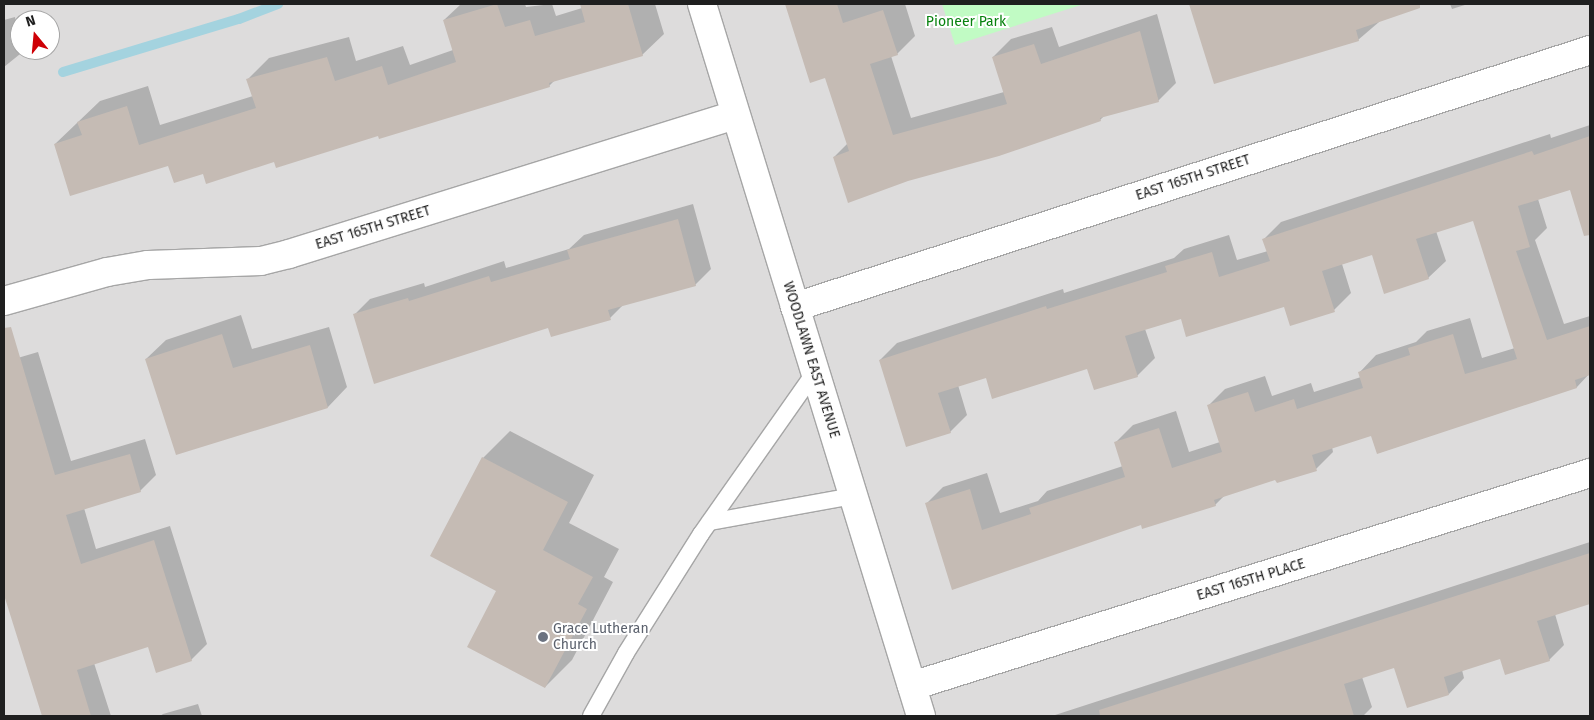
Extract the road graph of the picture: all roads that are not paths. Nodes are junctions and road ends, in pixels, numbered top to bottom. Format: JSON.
{"nodes":[{"id":1,"x":702,"y":4,"type":"edge"},
{"id":2,"x":1590,"y":50,"type":"edge"},
{"id":3,"x":735,"y":115,"type":"junction"},
{"id":4,"x":4,"y":301,"type":"edge"},
{"id":5,"x":795,"y":307,"type":"junction"},
{"id":6,"x":815,"y":372,"type":"junction"},
{"id":7,"x":1590,"y":473,"type":"edge"},
{"id":8,"x":853,"y":496,"type":"junction"},
{"id":9,"x":710,"y":522,"type":"junction"},
{"id":10,"x":912,"y":686,"type":"junction"},
{"id":11,"x":592,"y":716,"type":"edge"},
{"id":12,"x":921,"y":716,"type":"edge"}],
"edges":[{"from":1,"to":3,"type":"street","name":"WOODLAWN EAST AVENUE"},
{"from":2,"to":5,"type":"street","name":"EAST 165TH STREET"},
{"from":3,"to":4,"type":"street","name":"EAST 165TH STREET"},
{"from":3,"to":5,"type":"street","name":"WOODLAWN EAST AVENUE"},
{"from":5,"to":6,"type":"street","name":"WOODLAWN EAST AVENUE"},
{"from":6,"to":8,"type":"street","name":"WOODLAWN EAST AVENUE"},
{"from":6,"to":9,"type":"lane"},
{"from":7,"to":10,"type":"street","name":"EAST 165TH PLACE"},
{"from":8,"to":9,"type":"lane"},
{"from":8,"to":10,"type":"street","name":"WOODLAWN EAST AVENUE"},
{"from":9,"to":11,"type":"lane"},
{"from":10,"to":12,"type":"street","name":"WOODLAWN EAST AVENUE"}]}
